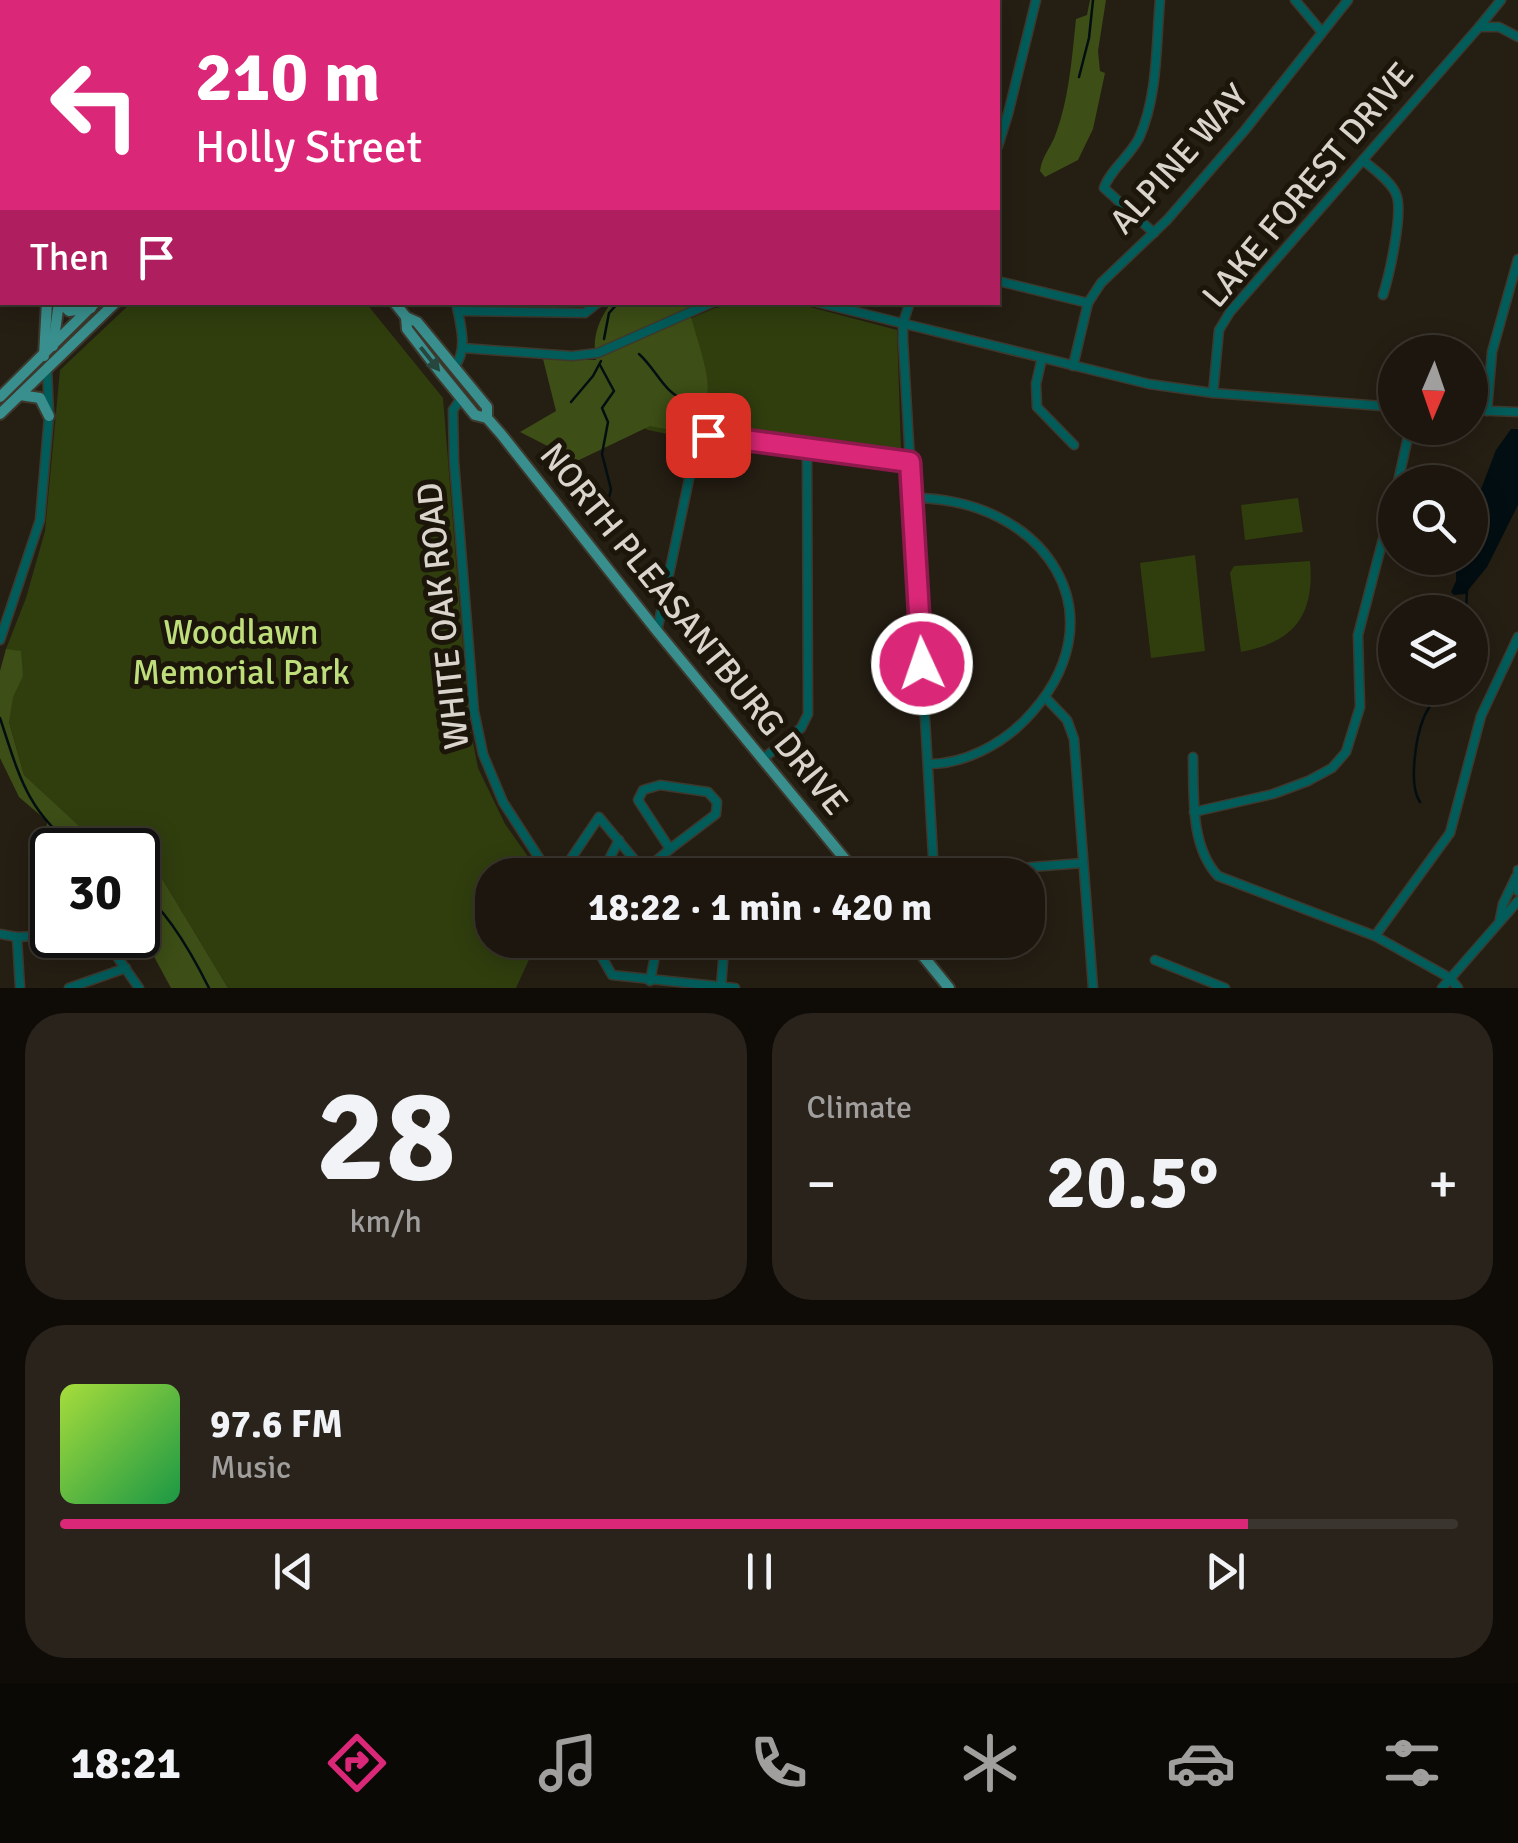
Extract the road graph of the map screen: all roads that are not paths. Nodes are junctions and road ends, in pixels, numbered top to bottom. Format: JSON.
{"nodes":[{"id":1,"x":1036,"y":0,"type":"edge"},
{"id":2,"x":1160,"y":0,"type":"edge"},
{"id":3,"x":1295,"y":0,"type":"edge"},
{"id":4,"x":1348,"y":0,"type":"edge"},
{"id":5,"x":1501,"y":0,"type":"edge"},
{"id":6,"x":1479,"y":27,"type":"junction"},
{"id":7,"x":1322,"y":31,"type":"junction"},
{"id":8,"x":1518,"y":38,"type":"edge"},
{"id":9,"x":1000,"y":139,"type":"edge"},
{"id":10,"x":1363,"y":160,"type":"junction"},
{"id":11,"x":1154,"y":233,"type":"junction"},
{"id":12,"x":1518,"y":259,"type":"edge"},
{"id":13,"x":1000,"y":281,"type":"edge"},
{"id":14,"x":1383,"y":295,"type":"dead end"},
{"id":15,"x":1088,"y":303,"type":"junction"},
{"id":16,"x":48,"y":305,"type":"edge"},
{"id":17,"x":60,"y":305,"type":"edge"},
{"id":18,"x":63,"y":305,"type":"edge"},
{"id":19,"x":113,"y":305,"type":"edge"},
{"id":20,"x":396,"y":305,"type":"edge"},
{"id":21,"x":596,"y":305,"type":"edge"},
{"id":22,"x":706,"y":305,"type":"edge"},
{"id":23,"x":828,"y":305,"type":"edge"},
{"id":24,"x":909,"y":305,"type":"edge"},
{"id":25,"x":457,"y":307,"type":"edge"},
{"id":26,"x":91,"y":308,"type":"edge"},
{"id":27,"x":406,"y":317,"type":"junction"},
{"id":28,"x":903,"y":323,"type":"junction"},
{"id":29,"x":53,"y":346,"type":"junction"},
{"id":30,"x":463,"y":348,"type":"junction"},
{"id":31,"x":44,"y":354,"type":"junction"},
{"id":32,"x":1042,"y":358,"type":"junction"},
{"id":33,"x":451,"y":364,"type":"junction"},
{"id":34,"x":1073,"y":366,"type":"junction"},
{"id":35,"x":48,"y":367,"type":"junction"},
{"id":36,"x":1214,"y":393,"type":"junction"},
{"id":37,"x":19,"y":396,"type":"junction"},
{"id":38,"x":0,"y":397,"type":"edge"},
{"id":39,"x":462,"y":397,"type":"junction"},
{"id":40,"x":1378,"y":406,"type":"edge"},
{"id":41,"x":1488,"y":410,"type":"joint"},
{"id":42,"x":1518,"y":412,"type":"edge"},
{"id":43,"x":0,"y":414,"type":"edge"},
{"id":44,"x":48,"y":416,"type":"junction"},
{"id":45,"x":486,"y":418,"type":"junction"},
{"id":46,"x":1074,"y":445,"type":"dead end"},
{"id":47,"x":808,"y":448,"type":"junction"},
{"id":48,"x":910,"y":462,"type":"junction"},
{"id":49,"x":912,"y":498,"type":"junction"},
{"id":50,"x":1378,"y":558,"type":"edge"},
{"id":51,"x":657,"y":632,"type":"junction"},
{"id":52,"x":1518,"y":637,"type":"edge"},
{"id":53,"x":0,"y":640,"type":"edge"},
{"id":54,"x":1046,"y":698,"type":"junction"},
{"id":55,"x":1193,"y":757,"type":"dead end"},
{"id":56,"x":764,"y":758,"type":"junction"},
{"id":57,"x":929,"y":764,"type":"junction"},
{"id":58,"x":1194,"y":812,"type":"junction"},
{"id":59,"x":620,"y":840,"type":"junction"},
{"id":60,"x":670,"y":849,"type":"junction"},
{"id":61,"x":539,"y":858,"type":"edge"},
{"id":62,"x":571,"y":858,"type":"edge"},
{"id":63,"x":611,"y":858,"type":"edge"},
{"id":64,"x":632,"y":858,"type":"edge"},
{"id":65,"x":659,"y":858,"type":"edge"},
{"id":66,"x":844,"y":858,"type":"edge"},
{"id":67,"x":932,"y":858,"type":"edge"},
{"id":68,"x":1083,"y":863,"type":"junction"},
{"id":69,"x":1045,"y":866,"type":"edge"},
{"id":70,"x":1517,"y":874,"type":"edge"},
{"id":71,"x":1518,"y":892,"type":"edge"},
{"id":72,"x":1518,"y":901,"type":"edge"},
{"id":73,"x":1500,"y":921,"type":"junction"},
{"id":74,"x":0,"y":934,"type":"edge"},
{"id":75,"x":30,"y":936,"type":"edge"},
{"id":76,"x":1375,"y":936,"type":"junction"},
{"id":77,"x":17,"y":937,"type":"junction"},
{"id":78,"x":119,"y":958,"type":"edge"},
{"id":79,"x":602,"y":958,"type":"edge"},
{"id":80,"x":655,"y":958,"type":"edge"},
{"id":81,"x":724,"y":958,"type":"edge"},
{"id":82,"x":925,"y":958,"type":"edge"},
{"id":83,"x":1155,"y":960,"type":"dead end"},
{"id":84,"x":126,"y":968,"type":"junction"},
{"id":85,"x":612,"y":976,"type":"junction"},
{"id":86,"x":1450,"y":978,"type":"junction"},
{"id":87,"x":650,"y":981,"type":"junction"},
{"id":88,"x":721,"y":987,"type":"edge"},
{"id":89,"x":20,"y":988,"type":"edge"},
{"id":90,"x":69,"y":988,"type":"edge"},
{"id":91,"x":139,"y":988,"type":"edge"},
{"id":92,"x":605,"y":988,"type":"edge"},
{"id":93,"x":734,"y":988,"type":"edge"},
{"id":94,"x":950,"y":988,"type":"edge"},
{"id":95,"x":1093,"y":988,"type":"edge"},
{"id":96,"x":1225,"y":988,"type":"edge"},
{"id":97,"x":1442,"y":988,"type":"edge"},
{"id":98,"x":1458,"y":988,"type":"edge"}],
"edges":[{"from":1,"to":9,"type":"street"},
{"from":2,"to":11,"type":"street"},
{"from":3,"to":7,"type":"street"},
{"from":4,"to":7,"type":"street","name":"ALPINE WAY"},
{"from":5,"to":6,"type":"street","name":"LAKE FOREST DRIVE"},
{"from":6,"to":8,"type":"street"},
{"from":6,"to":10,"type":"street","name":"LAKE FOREST DRIVE"},
{"from":7,"to":11,"type":"street","name":"ALPINE WAY"},
{"from":10,"to":14,"type":"street"},
{"from":10,"to":36,"type":"street","name":"LAKE FOREST DRIVE"},
{"from":11,"to":15,"type":"street","name":"ALPINE WAY"},
{"from":12,"to":41,"type":"street"},
{"from":13,"to":15,"type":"street"},
{"from":15,"to":34,"type":"street","name":"ALPINE WAY"},
{"from":16,"to":31,"type":"main road"},
{"from":17,"to":29,"type":"main road"},
{"from":18,"to":26,"type":"main road"},
{"from":19,"to":35,"type":"main road"},
{"from":20,"to":27,"type":"main road","name":"NORTH PLEASANTBURG DRIVE"},
{"from":21,"to":25,"type":"street"},
{"from":22,"to":30,"type":"street"},
{"from":23,"to":28,"type":"street"},
{"from":24,"to":28,"type":"street"},
{"from":25,"to":30,"type":"street"},
{"from":26,"to":29,"type":"main road"},
{"from":26,"to":35,"type":"main road"},
{"from":27,"to":33,"type":"main road","name":"NORTH PLEASANTBURG DRIVE"},
{"from":27,"to":39,"type":"main road","name":"NORTH PLEASANTBURG DRIVE","one_way":true},
{"from":28,"to":32,"type":"street"},
{"from":28,"to":48,"type":"street"},
{"from":29,"to":31,"type":"main road"},
{"from":29,"to":35,"type":"main road"},
{"from":30,"to":33,"type":"street"},
{"from":31,"to":35,"type":"main road"},
{"from":31,"to":38,"type":"main road"},
{"from":32,"to":34,"type":"street"},
{"from":32,"to":46,"type":"street"},
{"from":33,"to":45,"type":"main road","name":"NORTH PLEASANTBURG DRIVE"},
{"from":34,"to":36,"type":"street"},
{"from":35,"to":37,"type":"main road"},
{"from":35,"to":44,"type":"street"},
{"from":36,"to":40,"type":"street"},
{"from":37,"to":43,"type":"main road"},
{"from":37,"to":44,"type":"main road"},
{"from":39,"to":45,"type":"main road","name":"NORTH PLEASANTBURG DRIVE"},
{"from":39,"to":61,"type":"street","name":"WHITE OAK ROAD"},
{"from":41,"to":42,"type":"street"},
{"from":44,"to":53,"type":"street"},
{"from":45,"to":51,"type":"main road","name":"NORTH PLEASANTBURG DRIVE"},
{"from":47,"to":48,"type":"street"},
{"from":47,"to":51,"type":"street"},
{"from":47,"to":56,"type":"street"},
{"from":48,"to":49,"type":"street"},
{"from":49,"to":54,"type":"street"},
{"from":49,"to":57,"type":"street"},
{"from":50,"to":58,"type":"street"},
{"from":51,"to":56,"type":"main road","name":"NORTH PLEASANTBURG DRIVE"},
{"from":52,"to":76,"type":"street"},
{"from":54,"to":57,"type":"street"},
{"from":54,"to":68,"type":"street"},
{"from":55,"to":58,"type":"street"},
{"from":56,"to":66,"type":"main road","name":"NORTH PLEASANTBURG DRIVE"},
{"from":57,"to":67,"type":"street"},
{"from":58,"to":76,"type":"street"},
{"from":59,"to":62,"type":"street"},
{"from":59,"to":63,"type":"street"},
{"from":59,"to":64,"type":"street"},
{"from":60,"to":60,"type":"street"},
{"from":60,"to":65,"type":"street"},
{"from":68,"to":69,"type":"street"},
{"from":68,"to":95,"type":"street"},
{"from":70,"to":71,"type":"street"},
{"from":70,"to":73,"type":"street"},
{"from":72,"to":73,"type":"street"},
{"from":73,"to":86,"type":"street"},
{"from":74,"to":77,"type":"street"},
{"from":75,"to":77,"type":"street"},
{"from":76,"to":86,"type":"street"},
{"from":77,"to":89,"type":"street"},
{"from":78,"to":84,"type":"street"},
{"from":79,"to":85,"type":"street"},
{"from":80,"to":87,"type":"street"},
{"from":81,"to":88,"type":"street"},
{"from":82,"to":94,"type":"main road"},
{"from":83,"to":96,"type":"street"},
{"from":84,"to":90,"type":"street"},
{"from":84,"to":91,"type":"street"},
{"from":85,"to":87,"type":"street"},
{"from":85,"to":92,"type":"street"},
{"from":86,"to":97,"type":"street"},
{"from":86,"to":98,"type":"street"},
{"from":87,"to":88,"type":"street"},
{"from":88,"to":93,"type":"street"}]}
